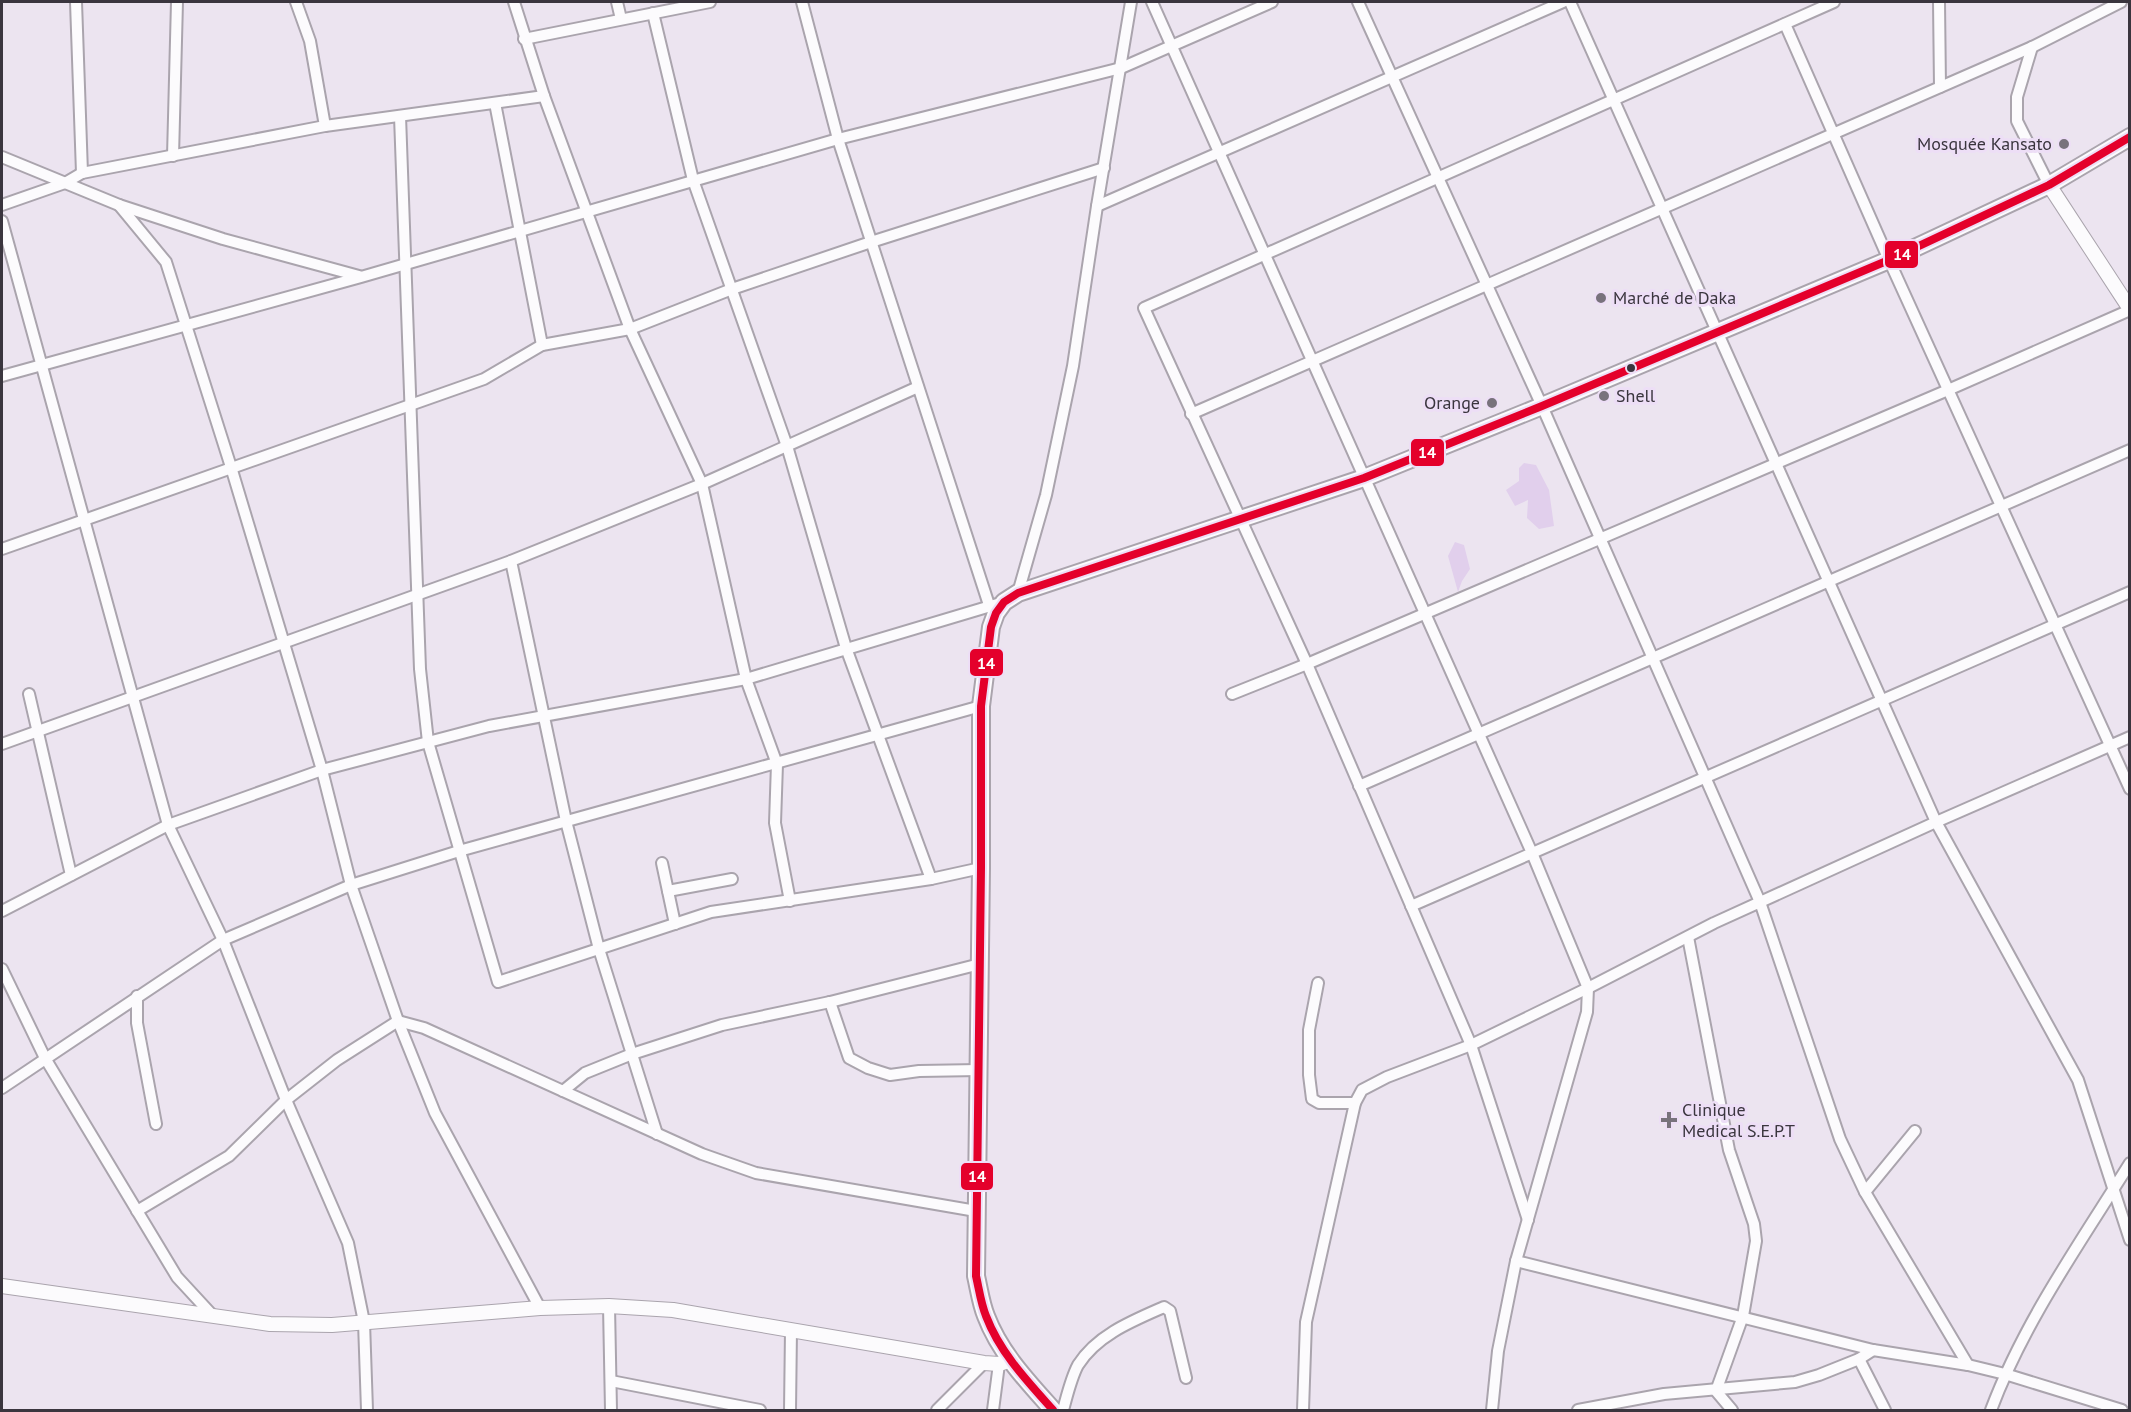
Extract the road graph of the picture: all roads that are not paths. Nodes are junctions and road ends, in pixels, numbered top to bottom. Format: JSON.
{"nodes":[{"id":1,"x":76,"y":2,"type":"edge"},
{"id":2,"x":177,"y":2,"type":"edge"},
{"id":3,"x":296,"y":2,"type":"edge"},
{"id":4,"x":514,"y":2,"type":"edge"},
{"id":5,"x":617,"y":2,"type":"edge"},
{"id":6,"x":710,"y":2,"type":"edge"},
{"id":7,"x":802,"y":2,"type":"edge"},
{"id":8,"x":1131,"y":2,"type":"edge"},
{"id":9,"x":1152,"y":2,"type":"edge"},
{"id":10,"x":1272,"y":2,"type":"edge"},
{"id":11,"x":1358,"y":2,"type":"edge"},
{"id":12,"x":1563,"y":2,"type":"edge"},
{"id":13,"x":1570,"y":2,"type":"edge"},
{"id":14,"x":1834,"y":2,"type":"edge"},
{"id":15,"x":1939,"y":2,"type":"edge"},
{"id":16,"x":2121,"y":2,"type":"edge"},
{"id":17,"x":653,"y":13,"type":"junction"},
{"id":18,"x":621,"y":20,"type":"junction"},
{"id":19,"x":1785,"y":24,"type":"junction"},
{"id":20,"x":524,"y":39,"type":"junction"},
{"id":21,"x":1172,"y":46,"type":"junction"},
{"id":22,"x":2032,"y":47,"type":"junction"},
{"id":23,"x":1121,"y":68,"type":"junction"},
{"id":24,"x":1392,"y":76,"type":"junction"},
{"id":25,"x":1940,"y":87,"type":"junction"},
{"id":26,"x":544,"y":96,"type":"junction"},
{"id":27,"x":1613,"y":100,"type":"junction"},
{"id":28,"x":495,"y":102,"type":"junction"},
{"id":29,"x":400,"y":116,"type":"junction"},
{"id":30,"x":325,"y":126,"type":"junction"},
{"id":31,"x":1833,"y":134,"type":"junction"},
{"id":32,"x":2130,"y":137,"type":"edge"},
{"id":33,"x":838,"y":139,"type":"junction"},
{"id":34,"x":1219,"y":152,"type":"junction"},
{"id":35,"x":173,"y":156,"type":"junction"},
{"id":36,"x":2,"y":157,"type":"edge"},
{"id":37,"x":1104,"y":168,"type":"junction"},
{"id":38,"x":82,"y":173,"type":"junction"},
{"id":39,"x":1438,"y":177,"type":"junction"},
{"id":40,"x":693,"y":180,"type":"junction"},
{"id":41,"x":65,"y":183,"type":"junction"},
{"id":42,"x":2049,"y":185,"type":"junction"},
{"id":43,"x":2,"y":205,"type":"edge"},
{"id":44,"x":118,"y":205,"type":"junction"},
{"id":45,"x":1097,"y":206,"type":"junction"},
{"id":46,"x":1661,"y":209,"type":"junction"},
{"id":47,"x":586,"y":211,"type":"junction"},
{"id":48,"x":2,"y":221,"type":"edge"},
{"id":49,"x":521,"y":230,"type":"junction"},
{"id":50,"x":871,"y":242,"type":"junction"},
{"id":51,"x":1264,"y":255,"type":"junction"},
{"id":52,"x":1889,"y":260,"type":"junction"},
{"id":53,"x":406,"y":263,"type":"junction"},
{"id":54,"x":361,"y":277,"type":"junction"},
{"id":55,"x":1487,"y":285,"type":"junction"},
{"id":56,"x":732,"y":289,"type":"junction"},
{"id":57,"x":2130,"y":310,"type":"edge"},
{"id":58,"x":187,"y":325,"type":"junction"},
{"id":59,"x":630,"y":329,"type":"junction"},
{"id":60,"x":1718,"y":333,"type":"junction"},
{"id":61,"x":542,"y":345,"type":"junction"},
{"id":62,"x":1311,"y":362,"type":"junction"},
{"id":63,"x":41,"y":365,"type":"junction"},
{"id":64,"x":2,"y":376,"type":"edge"},
{"id":65,"x":918,"y":387,"type":"junction"},
{"id":66,"x":1948,"y":390,"type":"junction"},
{"id":67,"x":411,"y":403,"type":"junction"},
{"id":68,"x":1542,"y":406,"type":"junction"},
{"id":69,"x":1191,"y":414,"type":"junction"},
{"id":70,"x":788,"y":446,"type":"junction"},
{"id":71,"x":2130,"y":450,"type":"edge"},
{"id":72,"x":1775,"y":464,"type":"junction"},
{"id":73,"x":231,"y":467,"type":"junction"},
{"id":74,"x":1364,"y":478,"type":"junction"},
{"id":75,"x":702,"y":484,"type":"junction"},
{"id":76,"x":2001,"y":506,"type":"junction"},
{"id":77,"x":83,"y":519,"type":"junction"},
{"id":78,"x":1241,"y":520,"type":"junction"},
{"id":79,"x":1600,"y":539,"type":"junction"},
{"id":80,"x":2,"y":549,"type":"edge"},
{"id":81,"x":511,"y":561,"type":"junction"},
{"id":82,"x":1828,"y":581,"type":"junction"},
{"id":83,"x":2130,"y":592,"type":"edge"},
{"id":84,"x":417,"y":594,"type":"junction"},
{"id":85,"x":1003,"y":600,"type":"junction"},
{"id":86,"x":1425,"y":613,"type":"junction"},
{"id":87,"x":2055,"y":624,"type":"junction"},
{"id":88,"x":284,"y":642,"type":"junction"},
{"id":89,"x":846,"y":648,"type":"junction"},
{"id":90,"x":1653,"y":658,"type":"junction"},
{"id":91,"x":1307,"y":664,"type":"junction"},
{"id":92,"x":746,"y":679,"type":"junction"},
{"id":93,"x":29,"y":694,"type":"dead end"},
{"id":94,"x":1232,"y":694,"type":"dead end"},
{"id":95,"x":133,"y":697,"type":"junction"},
{"id":96,"x":1881,"y":700,"type":"junction"},
{"id":97,"x":981,"y":706,"type":"junction"},
{"id":98,"x":542,"y":716,"type":"junction"},
{"id":99,"x":38,"y":731,"type":"junction"},
{"id":100,"x":1478,"y":734,"type":"junction"},
{"id":101,"x":878,"y":736,"type":"junction"},
{"id":102,"x":2130,"y":737,"type":"edge"},
{"id":103,"x":428,"y":742,"type":"junction"},
{"id":104,"x":2,"y":744,"type":"edge"},
{"id":105,"x":2111,"y":745,"type":"junction"},
{"id":106,"x":777,"y":764,"type":"junction"},
{"id":107,"x":322,"y":770,"type":"junction"},
{"id":108,"x":1705,"y":777,"type":"junction"},
{"id":109,"x":1359,"y":786,"type":"junction"},
{"id":110,"x":2130,"y":789,"type":"edge"},
{"id":111,"x":566,"y":821,"type":"junction"},
{"id":112,"x":1936,"y":822,"type":"junction"},
{"id":113,"x":168,"y":825,"type":"junction"},
{"id":114,"x":459,"y":850,"type":"junction"},
{"id":115,"x":1532,"y":853,"type":"junction"},
{"id":116,"x":662,"y":863,"type":"dead end"},
{"id":117,"x":981,"y":868,"type":"junction"},
{"id":118,"x":71,"y":875,"type":"junction"},
{"id":119,"x":732,"y":879,"type":"dead end"},
{"id":120,"x":931,"y":879,"type":"junction"},
{"id":121,"x":351,"y":885,"type":"junction"},
{"id":122,"x":668,"y":891,"type":"junction"},
{"id":123,"x":790,"y":901,"type":"junction"},
{"id":124,"x":1760,"y":902,"type":"junction"},
{"id":125,"x":1411,"y":906,"type":"junction"},
{"id":126,"x":2,"y":911,"type":"edge"},
{"id":127,"x":675,"y":924,"type":"junction"},
{"id":128,"x":1688,"y":937,"type":"junction"},
{"id":129,"x":223,"y":940,"type":"junction"},
{"id":130,"x":599,"y":949,"type":"junction"},
{"id":131,"x":980,"y":964,"type":"junction"},
{"id":132,"x":2,"y":969,"type":"edge"},
{"id":133,"x":1318,"y":983,"type":"dead end"},
{"id":134,"x":1588,"y":988,"type":"junction"},
{"id":135,"x":137,"y":996,"type":"junction"},
{"id":136,"x":830,"y":1002,"type":"junction"},
{"id":137,"x":398,"y":1021,"type":"junction"},
{"id":138,"x":1471,"y":1045,"type":"junction"},
{"id":139,"x":632,"y":1054,"type":"junction"},
{"id":140,"x":45,"y":1058,"type":"junction"},
{"id":141,"x":979,"y":1070,"type":"junction"},
{"id":142,"x":2,"y":1088,"type":"edge"},
{"id":143,"x":563,"y":1091,"type":"junction"},
{"id":144,"x":286,"y":1100,"type":"junction"},
{"id":145,"x":1355,"y":1103,"type":"junction"},
{"id":146,"x":156,"y":1124,"type":"dead end"},
{"id":147,"x":1915,"y":1131,"type":"dead end"},
{"id":148,"x":657,"y":1134,"type":"junction"},
{"id":149,"x":2130,"y":1163,"type":"edge"},
{"id":150,"x":2113,"y":1191,"type":"junction"},
{"id":151,"x":1865,"y":1192,"type":"junction"},
{"id":152,"x":137,"y":1211,"type":"junction"},
{"id":153,"x":976,"y":1211,"type":"junction"},
{"id":154,"x":1528,"y":1220,"type":"junction"},
{"id":155,"x":2130,"y":1240,"type":"edge"},
{"id":156,"x":1516,"y":1261,"type":"junction"},
{"id":157,"x":2,"y":1286,"type":"edge"},
{"id":158,"x":609,"y":1306,"type":"junction"},
{"id":159,"x":540,"y":1308,"type":"junction"},
{"id":160,"x":213,"y":1316,"type":"junction"},
{"id":161,"x":1743,"y":1316,"type":"junction"},
{"id":162,"x":364,"y":1322,"type":"junction"},
{"id":163,"x":791,"y":1330,"type":"junction"},
{"id":164,"x":1873,"y":1350,"type":"junction"},
{"id":165,"x":1859,"y":1359,"type":"junction"},
{"id":166,"x":1005,"y":1362,"type":"junction"},
{"id":167,"x":984,"y":1363,"type":"junction"},
{"id":168,"x":1968,"y":1365,"type":"junction"},
{"id":169,"x":2005,"y":1374,"type":"junction"},
{"id":170,"x":1186,"y":1378,"type":"dead end"},
{"id":171,"x":610,"y":1381,"type":"junction"},
{"id":172,"x":1716,"y":1390,"type":"junction"},
{"id":173,"x":1610,"y":1408,"type":"edge"},
{"id":174,"x":366,"y":1410,"type":"edge"},
{"id":175,"x":611,"y":1410,"type":"edge"},
{"id":176,"x":760,"y":1410,"type":"edge"},
{"id":177,"x":790,"y":1410,"type":"edge"},
{"id":178,"x":937,"y":1410,"type":"edge"},
{"id":179,"x":993,"y":1410,"type":"edge"},
{"id":180,"x":1053,"y":1410,"type":"edge"},
{"id":181,"x":1063,"y":1410,"type":"edge"},
{"id":182,"x":1303,"y":1410,"type":"edge"},
{"id":183,"x":1492,"y":1410,"type":"edge"},
{"id":184,"x":1578,"y":1410,"type":"edge"},
{"id":185,"x":1732,"y":1410,"type":"edge"},
{"id":186,"x":1885,"y":1410,"type":"edge"},
{"id":187,"x":1991,"y":1410,"type":"edge"},
{"id":188,"x":2122,"y":1410,"type":"edge"}],
"edges":[{"from":1,"to":38,"type":"street"},
{"from":2,"to":35,"type":"street"},
{"from":3,"to":30,"type":"street"},
{"from":4,"to":20,"type":"street"},
{"from":5,"to":18,"type":"street"},
{"from":6,"to":17,"type":"street"},
{"from":7,"to":33,"type":"street"},
{"from":8,"to":23,"type":"street"},
{"from":9,"to":21,"type":"street"},
{"from":10,"to":21,"type":"street"},
{"from":11,"to":24,"type":"street"},
{"from":12,"to":24,"type":"street"},
{"from":13,"to":27,"type":"street"},
{"from":14,"to":19,"type":"street"},
{"from":15,"to":25,"type":"street"},
{"from":16,"to":22,"type":"street"},
{"from":17,"to":18,"type":"street"},
{"from":17,"to":40,"type":"street"},
{"from":18,"to":20,"type":"street"},
{"from":19,"to":27,"type":"street"},
{"from":19,"to":31,"type":"street"},
{"from":20,"to":26,"type":"street"},
{"from":21,"to":23,"type":"street"},
{"from":21,"to":34,"type":"street"},
{"from":22,"to":25,"type":"street"},
{"from":22,"to":42,"type":"street"},
{"from":23,"to":33,"type":"street"},
{"from":23,"to":37,"type":"street"},
{"from":24,"to":34,"type":"street"},
{"from":24,"to":39,"type":"street"},
{"from":25,"to":31,"type":"street"},
{"from":26,"to":28,"type":"street"},
{"from":26,"to":47,"type":"street"},
{"from":27,"to":39,"type":"street"},
{"from":27,"to":46,"type":"street"},
{"from":28,"to":29,"type":"street"},
{"from":28,"to":49,"type":"street"},
{"from":29,"to":30,"type":"street"},
{"from":29,"to":53,"type":"street"},
{"from":30,"to":35,"type":"street"},
{"from":31,"to":46,"type":"street"},
{"from":31,"to":52,"type":"street"},
{"from":32,"to":42,"type":"main road"},
{"from":33,"to":40,"type":"street"},
{"from":33,"to":50,"type":"street"},
{"from":34,"to":45,"type":"street"},
{"from":34,"to":51,"type":"street"},
{"from":35,"to":38,"type":"street"},
{"from":36,"to":41,"type":"street"},
{"from":37,"to":45,"type":"street"},
{"from":37,"to":50,"type":"street"},
{"from":38,"to":41,"type":"street"},
{"from":39,"to":51,"type":"street"},
{"from":39,"to":55,"type":"street"},
{"from":40,"to":47,"type":"street"},
{"from":40,"to":56,"type":"street"},
{"from":41,"to":43,"type":"street"},
{"from":41,"to":44,"type":"street"},
{"from":42,"to":52,"type":"main road"},
{"from":42,"to":57,"type":"street"},
{"from":44,"to":54,"type":"street"},
{"from":44,"to":58,"type":"street"},
{"from":45,"to":85,"type":"street"},
{"from":46,"to":55,"type":"street"},
{"from":46,"to":60,"type":"street"},
{"from":47,"to":49,"type":"street"},
{"from":47,"to":59,"type":"street"},
{"from":48,"to":63,"type":"street"},
{"from":49,"to":53,"type":"street"},
{"from":49,"to":61,"type":"street"},
{"from":50,"to":56,"type":"street"},
{"from":50,"to":65,"type":"street"},
{"from":51,"to":62,"type":"street"},
{"from":51,"to":69,"type":"street"},
{"from":52,"to":60,"type":"main road"},
{"from":52,"to":66,"type":"street"},
{"from":53,"to":54,"type":"street"},
{"from":53,"to":67,"type":"street"},
{"from":54,"to":58,"type":"street"},
{"from":55,"to":62,"type":"street"},
{"from":55,"to":68,"type":"street"},
{"from":56,"to":59,"type":"street"},
{"from":56,"to":70,"type":"street"},
{"from":57,"to":66,"type":"street"},
{"from":58,"to":63,"type":"street"},
{"from":58,"to":73,"type":"street"},
{"from":59,"to":61,"type":"street"},
{"from":59,"to":75,"type":"street"},
{"from":60,"to":68,"type":"main road"},
{"from":60,"to":72,"type":"street"},
{"from":61,"to":67,"type":"street"},
{"from":62,"to":69,"type":"street"},
{"from":62,"to":74,"type":"street"},
{"from":63,"to":64,"type":"street"},
{"from":63,"to":77,"type":"street"},
{"from":65,"to":70,"type":"street"},
{"from":65,"to":85,"type":"street"},
{"from":66,"to":72,"type":"street"},
{"from":66,"to":76,"type":"street"},
{"from":67,"to":73,"type":"street"},
{"from":67,"to":84,"type":"street"},
{"from":68,"to":74,"type":"main road"},
{"from":68,"to":79,"type":"street"},
{"from":69,"to":78,"type":"street"},
{"from":70,"to":75,"type":"street"},
{"from":70,"to":89,"type":"street"},
{"from":71,"to":76,"type":"street"},
{"from":72,"to":79,"type":"street"},
{"from":72,"to":82,"type":"street"},
{"from":73,"to":77,"type":"street"},
{"from":73,"to":88,"type":"street"},
{"from":74,"to":78,"type":"main road"},
{"from":74,"to":86,"type":"street"},
{"from":75,"to":81,"type":"street"},
{"from":75,"to":92,"type":"street"},
{"from":76,"to":82,"type":"street"},
{"from":76,"to":87,"type":"street"},
{"from":77,"to":80,"type":"street"},
{"from":77,"to":95,"type":"street"},
{"from":78,"to":85,"type":"main road"},
{"from":78,"to":91,"type":"street"},
{"from":79,"to":86,"type":"street"},
{"from":79,"to":90,"type":"street"},
{"from":81,"to":84,"type":"street"},
{"from":81,"to":98,"type":"street"},
{"from":82,"to":90,"type":"street"},
{"from":82,"to":96,"type":"street"},
{"from":83,"to":87,"type":"street"},
{"from":84,"to":88,"type":"street"},
{"from":84,"to":103,"type":"street"},
{"from":85,"to":89,"type":"street"},
{"from":85,"to":97,"type":"main road"},
{"from":86,"to":91,"type":"street"},
{"from":86,"to":100,"type":"street"},
{"from":87,"to":96,"type":"street"},
{"from":87,"to":105,"type":"street"},
{"from":88,"to":95,"type":"street"},
{"from":88,"to":107,"type":"street"},
{"from":89,"to":92,"type":"street"},
{"from":89,"to":101,"type":"street"},
{"from":90,"to":100,"type":"street"},
{"from":90,"to":108,"type":"street"},
{"from":91,"to":94,"type":"street"},
{"from":91,"to":109,"type":"street"},
{"from":92,"to":98,"type":"street"},
{"from":92,"to":106,"type":"street"},
{"from":93,"to":99,"type":"street"},
{"from":95,"to":99,"type":"street"},
{"from":95,"to":113,"type":"street"},
{"from":96,"to":108,"type":"street"},
{"from":96,"to":112,"type":"street"},
{"from":97,"to":101,"type":"street"},
{"from":97,"to":117,"type":"main road"},
{"from":98,"to":103,"type":"street"},
{"from":98,"to":111,"type":"street"},
{"from":99,"to":104,"type":"street"},
{"from":99,"to":118,"type":"street"},
{"from":100,"to":109,"type":"street"},
{"from":100,"to":115,"type":"street"},
{"from":101,"to":106,"type":"street"},
{"from":101,"to":120,"type":"street"},
{"from":102,"to":105,"type":"street"},
{"from":103,"to":107,"type":"street"},
{"from":103,"to":114,"type":"street"},
{"from":105,"to":110,"type":"street"},
{"from":105,"to":112,"type":"street"},
{"from":106,"to":111,"type":"street"},
{"from":106,"to":123,"type":"street"},
{"from":107,"to":113,"type":"street"},
{"from":107,"to":121,"type":"street"},
{"from":108,"to":115,"type":"street"},
{"from":108,"to":124,"type":"street"},
{"from":109,"to":125,"type":"street"},
{"from":111,"to":114,"type":"street"},
{"from":111,"to":130,"type":"street"},
{"from":112,"to":124,"type":"street"},
{"from":112,"to":150,"type":"street"},
{"from":113,"to":118,"type":"street"},
{"from":113,"to":129,"type":"street"},
{"from":114,"to":121,"type":"street"},
{"from":114,"to":130,"type":"street"},
{"from":115,"to":125,"type":"street"},
{"from":115,"to":134,"type":"street"},
{"from":116,"to":122,"type":"street"},
{"from":117,"to":120,"type":"street"},
{"from":117,"to":131,"type":"main road"},
{"from":118,"to":126,"type":"street"},
{"from":119,"to":122,"type":"street"},
{"from":120,"to":123,"type":"street"},
{"from":121,"to":129,"type":"street"},
{"from":121,"to":137,"type":"street"},
{"from":122,"to":127,"type":"street"},
{"from":123,"to":127,"type":"street"},
{"from":124,"to":128,"type":"street"},
{"from":124,"to":151,"type":"street"},
{"from":125,"to":138,"type":"street"},
{"from":127,"to":130,"type":"street"},
{"from":128,"to":134,"type":"street"},
{"from":128,"to":161,"type":"street"},
{"from":129,"to":135,"type":"street"},
{"from":129,"to":144,"type":"street"},
{"from":130,"to":139,"type":"street"},
{"from":131,"to":136,"type":"street"},
{"from":131,"to":141,"type":"main road"},
{"from":132,"to":140,"type":"street"},
{"from":133,"to":145,"type":"street"},
{"from":134,"to":138,"type":"street"},
{"from":134,"to":154,"type":"street"},
{"from":135,"to":140,"type":"street"},
{"from":135,"to":146,"type":"street"},
{"from":136,"to":139,"type":"street"},
{"from":136,"to":141,"type":"street"},
{"from":137,"to":143,"type":"street"},
{"from":137,"to":144,"type":"street"},
{"from":137,"to":159,"type":"street"},
{"from":138,"to":145,"type":"street"},
{"from":138,"to":154,"type":"street"},
{"from":139,"to":143,"type":"street"},
{"from":139,"to":148,"type":"street"},
{"from":140,"to":142,"type":"street"},
{"from":140,"to":152,"type":"street"},
{"from":141,"to":153,"type":"main road"},
{"from":143,"to":148,"type":"street"},
{"from":144,"to":152,"type":"street"},
{"from":144,"to":162,"type":"street"},
{"from":145,"to":182,"type":"street"},
{"from":147,"to":151,"type":"street"},
{"from":148,"to":153,"type":"street"},
{"from":149,"to":150,"type":"street"},
{"from":150,"to":155,"type":"street"},
{"from":150,"to":169,"type":"street"},
{"from":151,"to":168,"type":"street"},
{"from":152,"to":160,"type":"street"},
{"from":153,"to":166,"type":"main road"},
{"from":154,"to":156,"type":"street"},
{"from":156,"to":161,"type":"street"},
{"from":156,"to":183,"type":"street"},
{"from":157,"to":160,"type":"street"},
{"from":158,"to":159,"type":"street"},
{"from":158,"to":163,"type":"street"},
{"from":158,"to":171,"type":"street"},
{"from":159,"to":162,"type":"street"},
{"from":160,"to":162,"type":"street"},
{"from":161,"to":164,"type":"street"},
{"from":161,"to":172,"type":"street"},
{"from":162,"to":174,"type":"street"},
{"from":163,"to":167,"type":"street"},
{"from":163,"to":177,"type":"street"},
{"from":164,"to":165,"type":"street"},
{"from":164,"to":168,"type":"street"},
{"from":165,"to":172,"type":"street"},
{"from":165,"to":186,"type":"street"},
{"from":166,"to":167,"type":"street"},
{"from":166,"to":179,"type":"street"},
{"from":166,"to":180,"type":"main road"},
{"from":167,"to":178,"type":"street"},
{"from":168,"to":169,"type":"street"},
{"from":169,"to":187,"type":"street"},
{"from":169,"to":188,"type":"street"},
{"from":170,"to":181,"type":"street"},
{"from":171,"to":175,"type":"street"},
{"from":171,"to":176,"type":"street"},
{"from":172,"to":173,"type":"street"},
{"from":172,"to":185,"type":"street"},
{"from":173,"to":184,"type":"street"}]}
